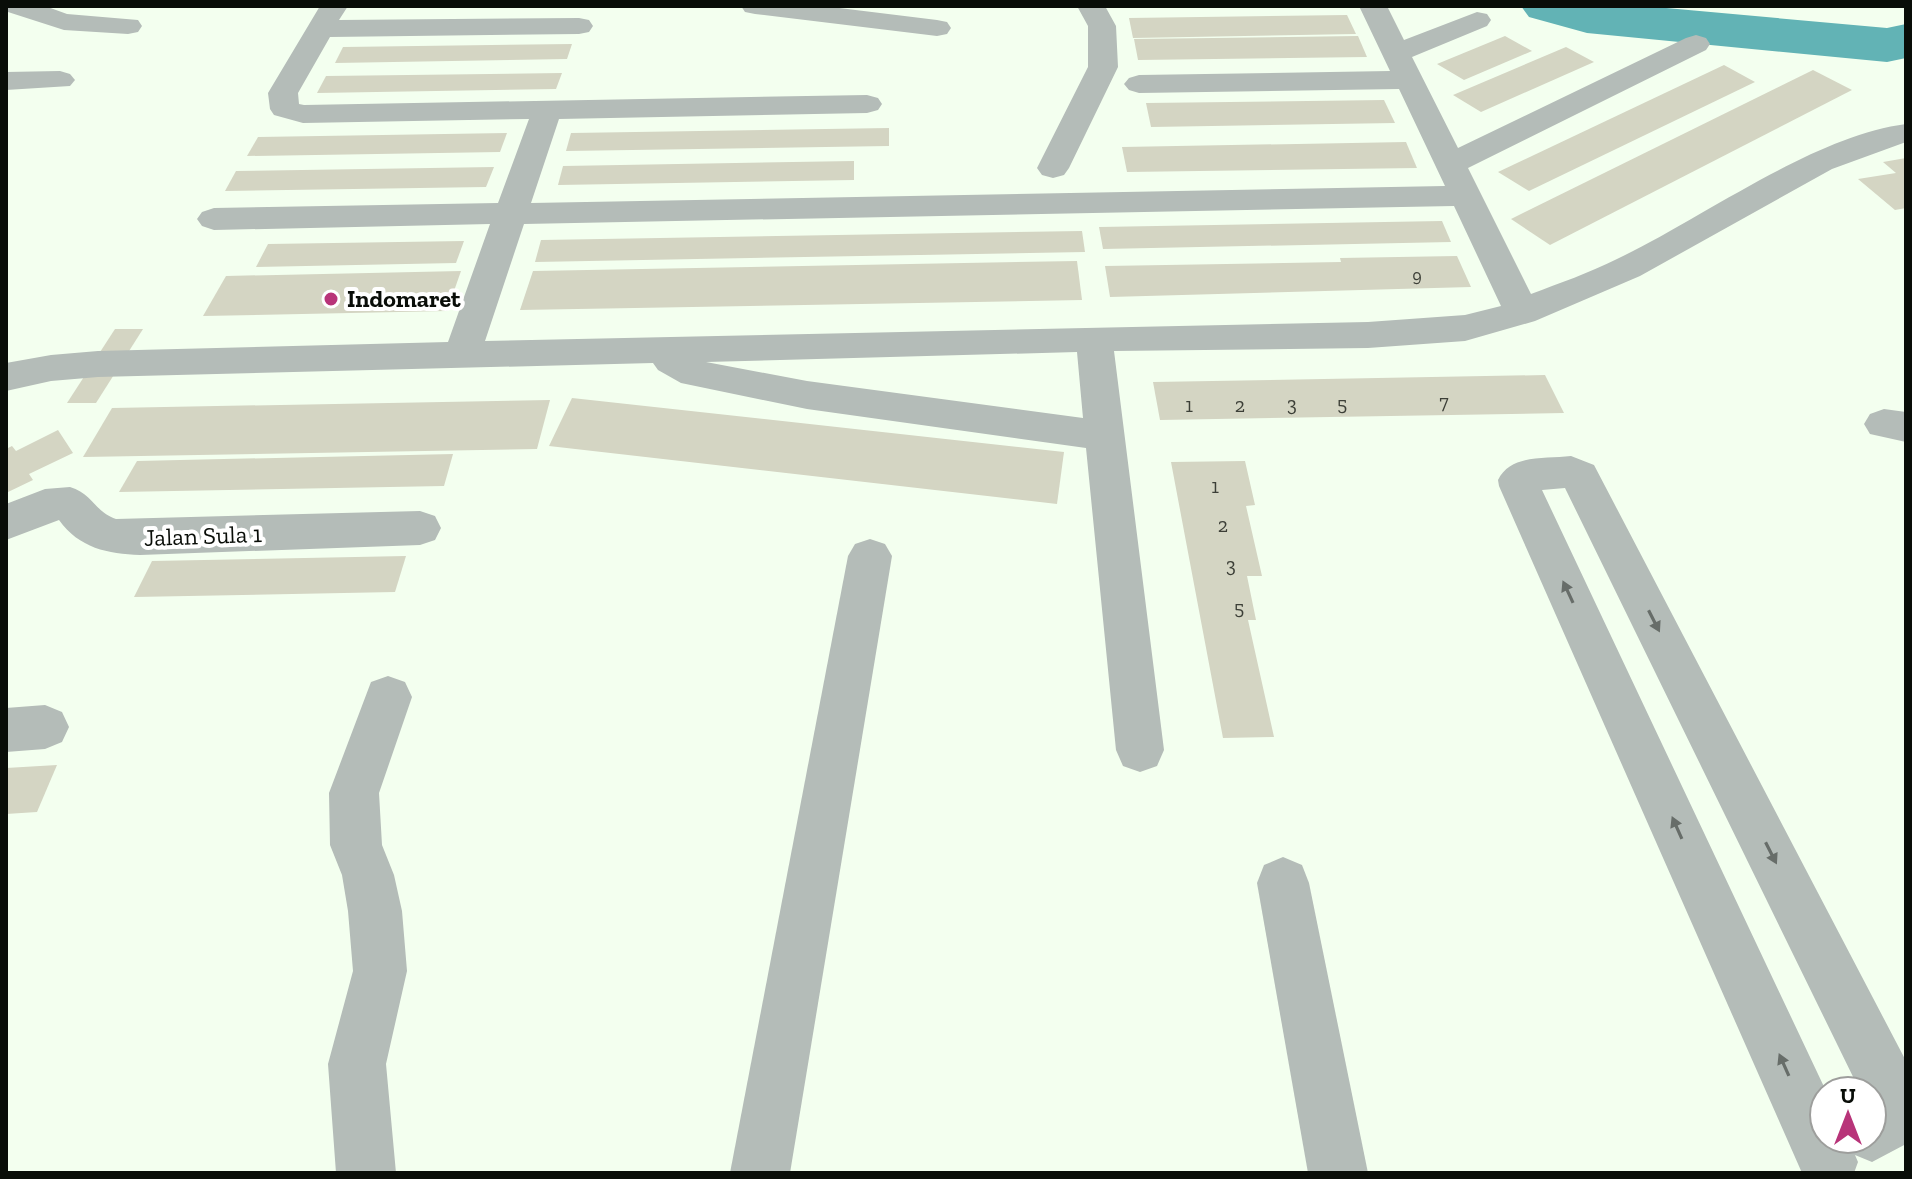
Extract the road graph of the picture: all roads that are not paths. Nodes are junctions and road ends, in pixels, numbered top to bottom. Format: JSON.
{"nodes":[{"id":1,"x":18,"y":6,"type":"edge"},
{"id":2,"x":755,"y":6,"type":"edge"},
{"id":3,"x":1091,"y":6,"type":"edge"},
{"id":4,"x":1373,"y":6,"type":"edge"},
{"id":5,"x":327,"y":18,"type":"edge"},
{"id":6,"x":1477,"y":20,"type":"dead end"},
{"id":7,"x":128,"y":26,"type":"dead end"},
{"id":8,"x":579,"y":26,"type":"dead end"},
{"id":9,"x":937,"y":28,"type":"dead end"},
{"id":10,"x":1696,"y":44,"type":"dead end"},
{"id":11,"x":1402,"y":67,"type":"junction"},
{"id":12,"x":60,"y":80,"type":"dead end"},
{"id":13,"x":6,"y":81,"type":"edge"},
{"id":14,"x":1139,"y":84,"type":"dead end"},
{"id":15,"x":867,"y":104,"type":"dead end"},
{"id":16,"x":547,"y":110,"type":"junction"},
{"id":17,"x":1906,"y":133,"type":"edge"},
{"id":18,"x":1450,"y":164,"type":"junction"},
{"id":19,"x":1053,"y":168,"type":"dead end"},
{"id":20,"x":1466,"y":196,"type":"junction"},
{"id":21,"x":511,"y":214,"type":"junction"},
{"id":22,"x":214,"y":219,"type":"dead end"},
{"id":23,"x":1522,"y":312,"type":"junction"},
{"id":24,"x":1094,"y":339,"type":"junction"},
{"id":25,"x":653,"y":351,"type":"junction"},
{"id":26,"x":461,"y":357,"type":"junction"},
{"id":27,"x":6,"y":377,"type":"edge"},
{"id":28,"x":1105,"y":436,"type":"junction"},
{"id":29,"x":6,"y":523,"type":"edge"},
{"id":30,"x":420,"y":528,"type":"dead end"},
{"id":31,"x":870,"y":556,"type":"dead end"},
{"id":32,"x":388,"y":697,"type":"dead end"},
{"id":33,"x":1711,"y":734,"type":"junction"},
{"id":34,"x":1639,"y":743,"type":"junction"},
{"id":35,"x":1140,"y":750,"type":"dead end"},
{"id":36,"x":1283,"y":883,"type":"dead end"},
{"id":37,"x":1817,"y":1075,"type":"edge"},
{"id":38,"x":1829,"y":1075,"type":"edge"},
{"id":39,"x":366,"y":1173,"type":"edge"},
{"id":40,"x":760,"y":1173,"type":"edge"},
{"id":41,"x":1338,"y":1173,"type":"edge"}],
"edges":[{"from":1,"to":7,"type":"street"},
{"from":2,"to":9,"type":"street"},
{"from":3,"to":19,"type":"street"},
{"from":4,"to":11,"type":"street"},
{"from":5,"to":8,"type":"street"},
{"from":5,"to":16,"type":"street"},
{"from":6,"to":11,"type":"street"},
{"from":10,"to":18,"type":"street"},
{"from":11,"to":14,"type":"street"},
{"from":11,"to":18,"type":"street"},
{"from":12,"to":13,"type":"street"},
{"from":15,"to":16,"type":"street"},
{"from":16,"to":21,"type":"street"},
{"from":17,"to":23,"type":"street"},
{"from":18,"to":20,"type":"street"},
{"from":20,"to":21,"type":"street"},
{"from":20,"to":23,"type":"street"},
{"from":21,"to":22,"type":"street"},
{"from":21,"to":26,"type":"street"},
{"from":23,"to":24,"type":"street"},
{"from":24,"to":25,"type":"street"},
{"from":24,"to":28,"type":"street"},
{"from":25,"to":26,"type":"street"},
{"from":25,"to":28,"type":"street"},
{"from":26,"to":27,"type":"street"},
{"from":28,"to":35,"type":"street"},
{"from":29,"to":30,"type":"street","name":"Jalan Sula 1"},
{"from":31,"to":40,"type":"street"},
{"from":32,"to":39,"type":"street"},
{"from":33,"to":34,"type":"street"},
{"from":34,"to":33,"type":"street","one_way":true},
{"from":33,"to":38,"type":"street","one_way":true},
{"from":37,"to":34,"type":"street","one_way":true},
{"from":36,"to":41,"type":"street"}]}
